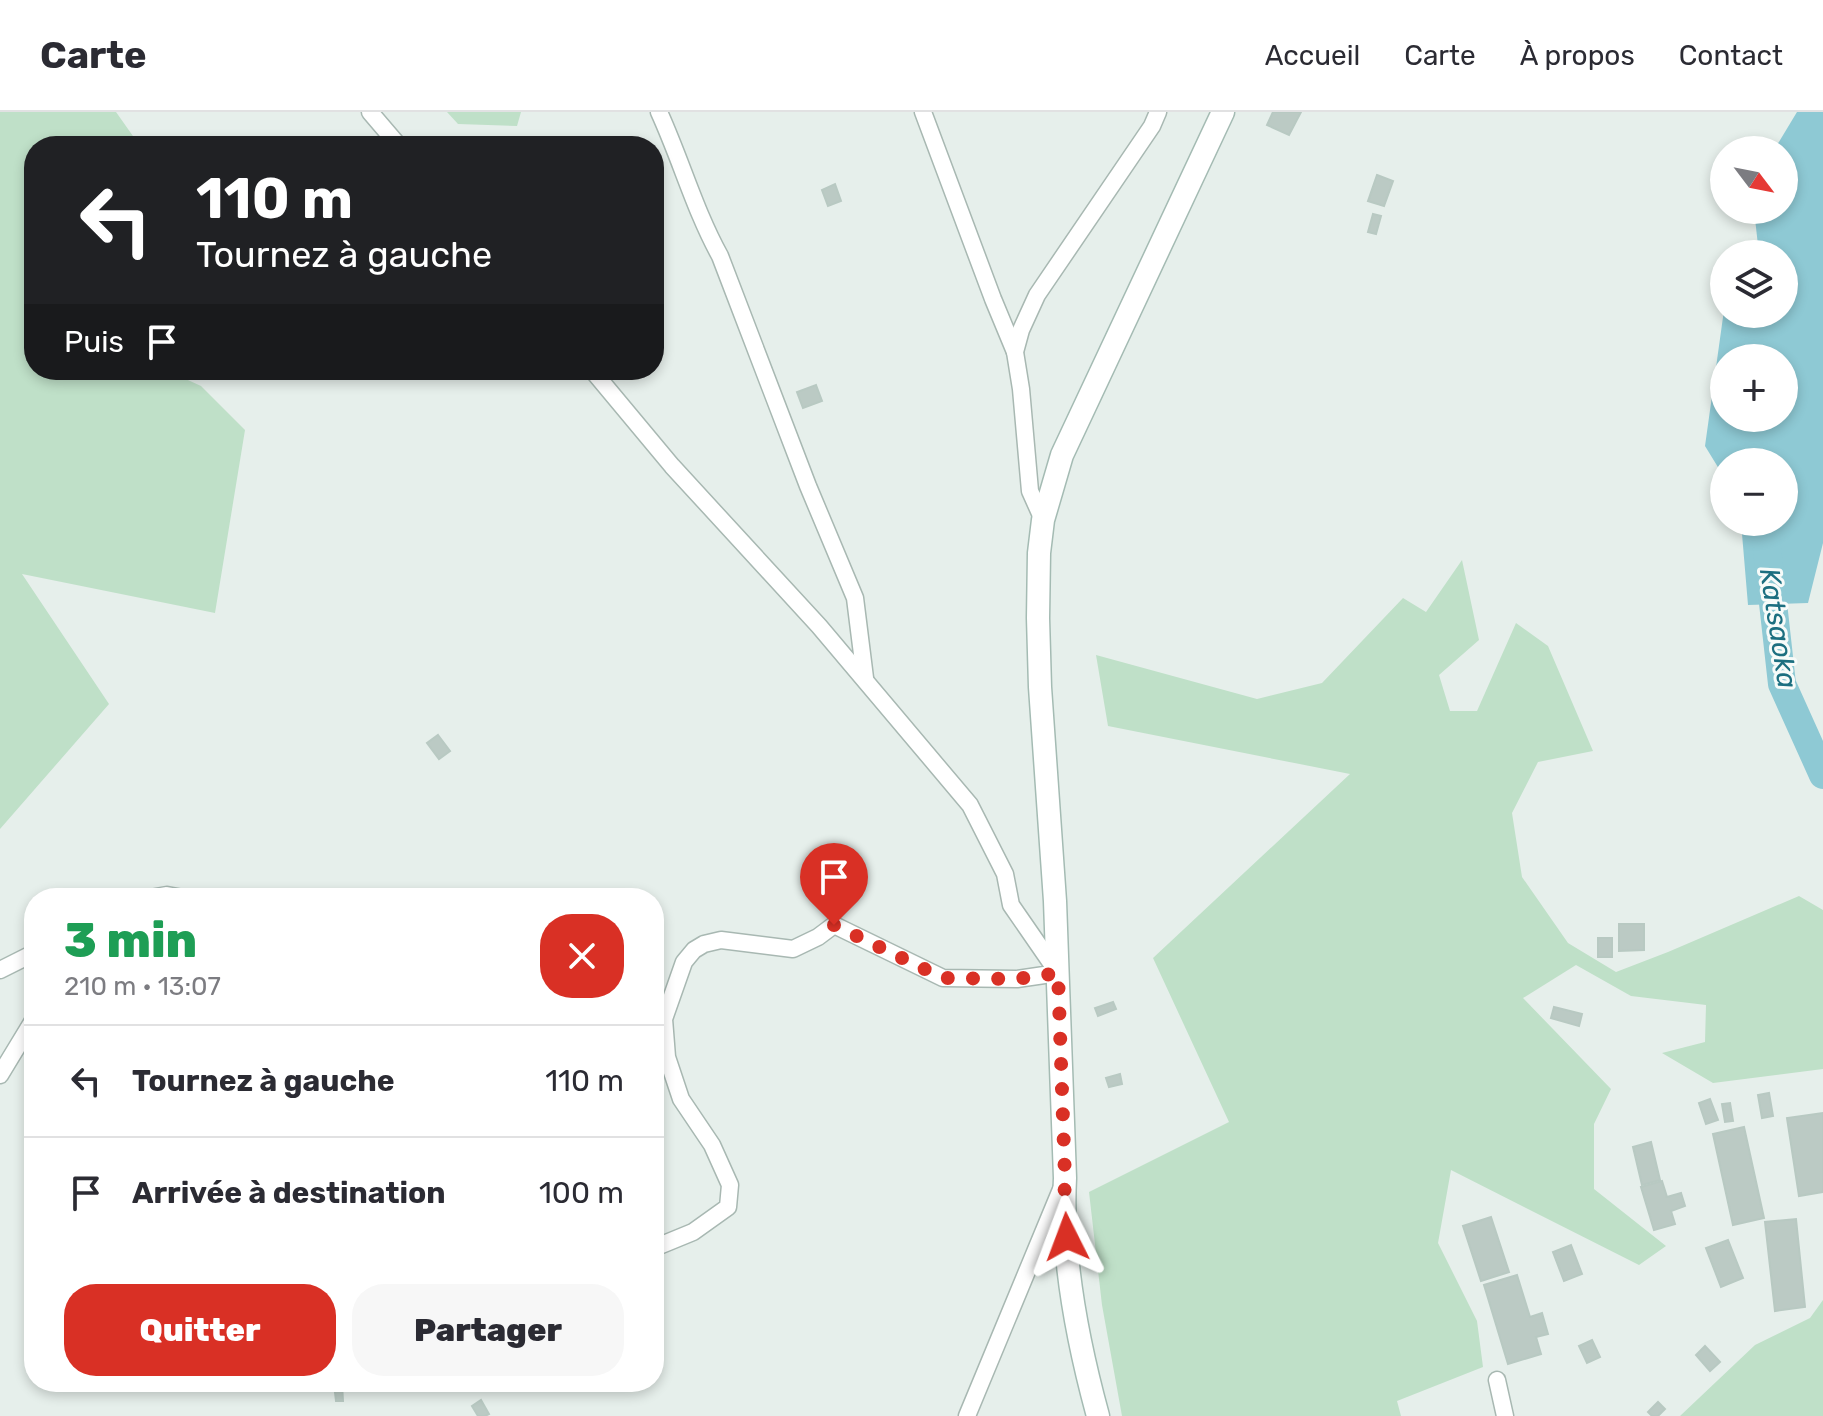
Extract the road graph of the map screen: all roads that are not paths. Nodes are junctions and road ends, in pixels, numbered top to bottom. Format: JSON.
{"nodes":[{"id":1,"x":370,"y":112,"type":"edge"},
{"id":2,"x":659,"y":112,"type":"edge"},
{"id":3,"x":923,"y":112,"type":"edge"},
{"id":4,"x":1158,"y":112,"type":"edge"},
{"id":5,"x":1223,"y":112,"type":"edge"},
{"id":6,"x":390,"y":136,"type":"edge"},
{"id":7,"x":1015,"y":352,"type":"junction"},
{"id":8,"x":600,"y":380,"type":"edge"},
{"id":9,"x":1043,"y":520,"type":"junction"},
{"id":10,"x":866,"y":680,"type":"junction"},
{"id":11,"x":24,"y":958,"type":"edge"},
{"id":12,"x":0,"y":970,"type":"edge"},
{"id":13,"x":1058,"y":973,"type":"junction"},
{"id":14,"x":664,"y":1019,"type":"edge"},
{"id":15,"x":664,"y":1019,"type":"edge"},
{"id":16,"x":24,"y":1035,"type":"edge"},
{"id":17,"x":0,"y":1075,"type":"edge"},
{"id":18,"x":1065,"y":1178,"type":"junction"},
{"id":19,"x":664,"y":1244,"type":"edge"},
{"id":20,"x":1497,"y":1380,"type":"dead end"},
{"id":21,"x":967,"y":1416,"type":"edge"},
{"id":22,"x":1098,"y":1416,"type":"edge"},
{"id":23,"x":1505,"y":1416,"type":"edge"}],
"edges":[{"from":1,"to":6,"type":"street"},
{"from":2,"to":10,"type":"street"},
{"from":3,"to":7,"type":"street"},
{"from":4,"to":7,"type":"street"},
{"from":5,"to":9,"type":"main road"},
{"from":7,"to":9,"type":"street"},
{"from":8,"to":10,"type":"street"},
{"from":9,"to":13,"type":"main road"},
{"from":10,"to":13,"type":"street"},
{"from":11,"to":12,"type":"street"},
{"from":13,"to":14,"type":"street"},
{"from":13,"to":18,"type":"main road"},
{"from":15,"to":19,"type":"street"},
{"from":16,"to":17,"type":"street"},
{"from":18,"to":21,"type":"street"},
{"from":18,"to":22,"type":"main road"},
{"from":20,"to":23,"type":"street"}]}
